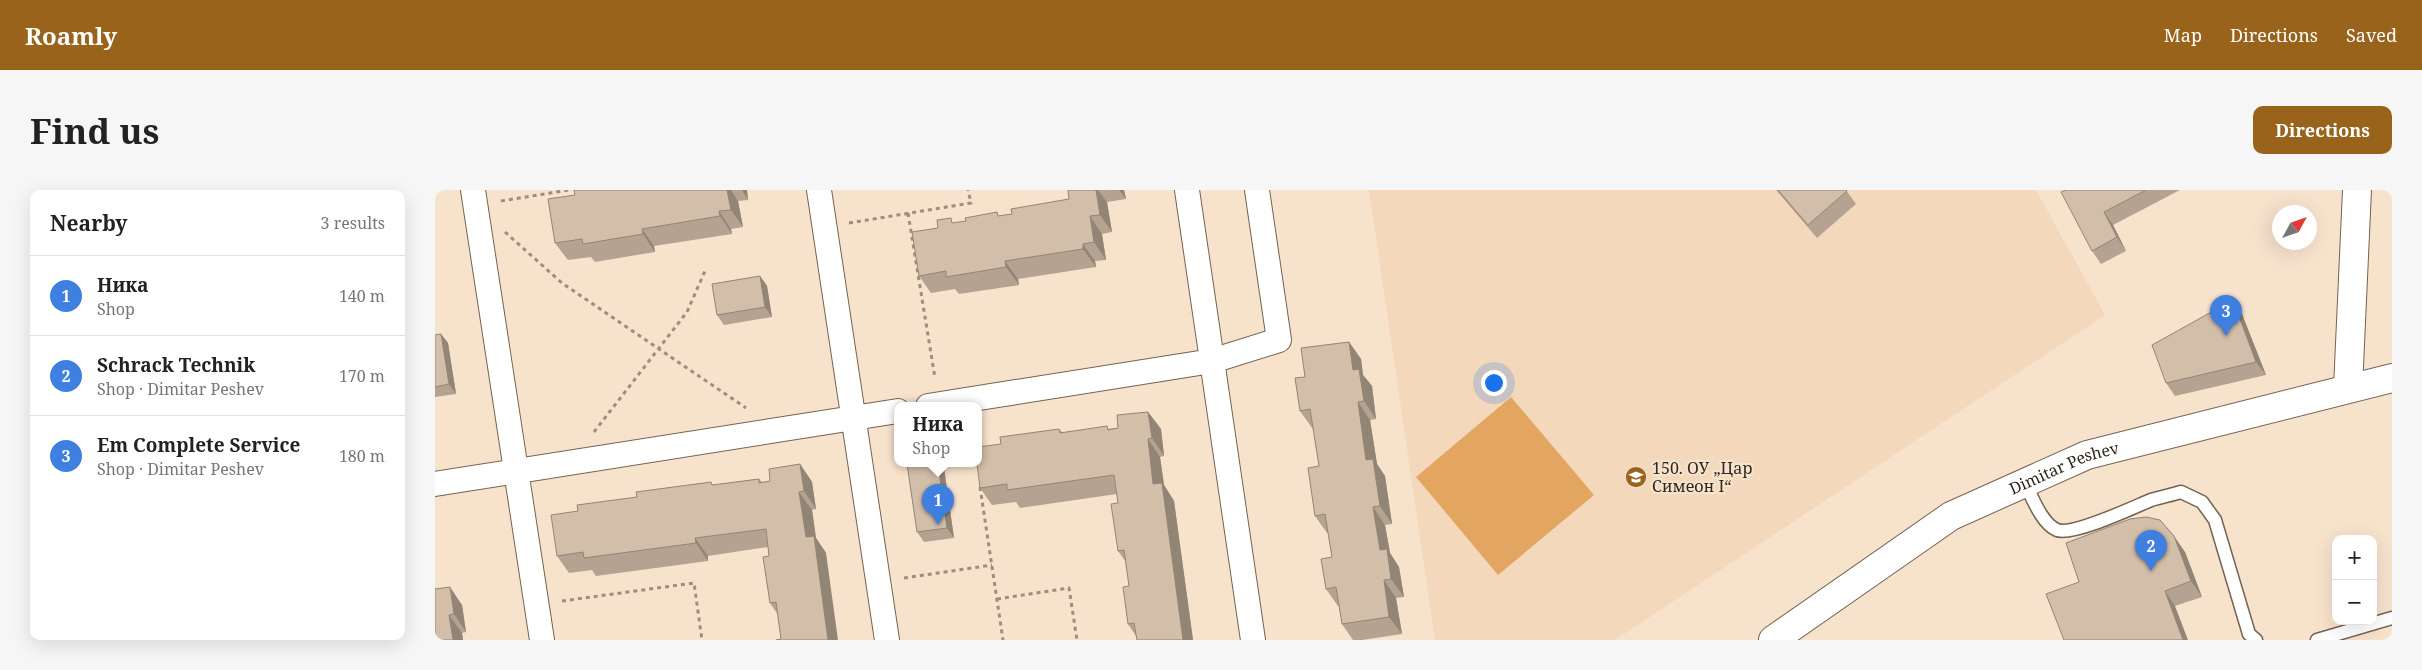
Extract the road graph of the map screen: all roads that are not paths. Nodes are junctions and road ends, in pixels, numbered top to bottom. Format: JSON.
{"nodes":[{"id":1,"x":819,"y":190,"type":"edge"},
{"id":2,"x":1187,"y":190,"type":"edge"},
{"id":3,"x":1257,"y":190,"type":"edge"},
{"id":4,"x":2357,"y":190,"type":"edge"},
{"id":5,"x":474,"y":198,"type":"edge"},
{"id":6,"x":1212,"y":361,"type":"junction"},
{"id":7,"x":2392,"y":378,"type":"edge"},
{"id":8,"x":2348,"y":388,"type":"junction"},
{"id":9,"x":953,"y":402,"type":"edge"},
{"id":10,"x":894,"y":412,"type":"edge"},
{"id":11,"x":854,"y":418,"type":"junction"},
{"id":12,"x":516,"y":471,"type":"junction"},
{"id":13,"x":2025,"y":483,"type":"junction"},
{"id":14,"x":435,"y":484,"type":"edge"},
{"id":15,"x":2392,"y":618,"type":"edge"},
{"id":16,"x":541,"y":640,"type":"edge"},
{"id":17,"x":887,"y":640,"type":"edge"},
{"id":18,"x":1253,"y":640,"type":"edge"},
{"id":19,"x":1773,"y":640,"type":"edge"},
{"id":20,"x":2256,"y":640,"type":"edge"},
{"id":21,"x":2317,"y":640,"type":"edge"}],
"edges":[{"from":1,"to":11,"type":"street"},
{"from":2,"to":6,"type":"street"},
{"from":3,"to":6,"type":"street"},
{"from":4,"to":8,"type":"main road"},
{"from":5,"to":12,"type":"street"},
{"from":6,"to":9,"type":"street"},
{"from":6,"to":18,"type":"street"},
{"from":7,"to":8,"type":"main road","name":"Dimitar Peshev"},
{"from":8,"to":13,"type":"main road","name":"Dimitar Peshev"},
{"from":10,"to":11,"type":"street"},
{"from":11,"to":12,"type":"street"},
{"from":11,"to":17,"type":"street"},
{"from":12,"to":14,"type":"street"},
{"from":12,"to":16,"type":"street"},
{"from":13,"to":19,"type":"main road","name":"Dimitar Peshev"},
{"from":13,"to":20,"type":"lane"},
{"from":15,"to":21,"type":"lane"}]}
